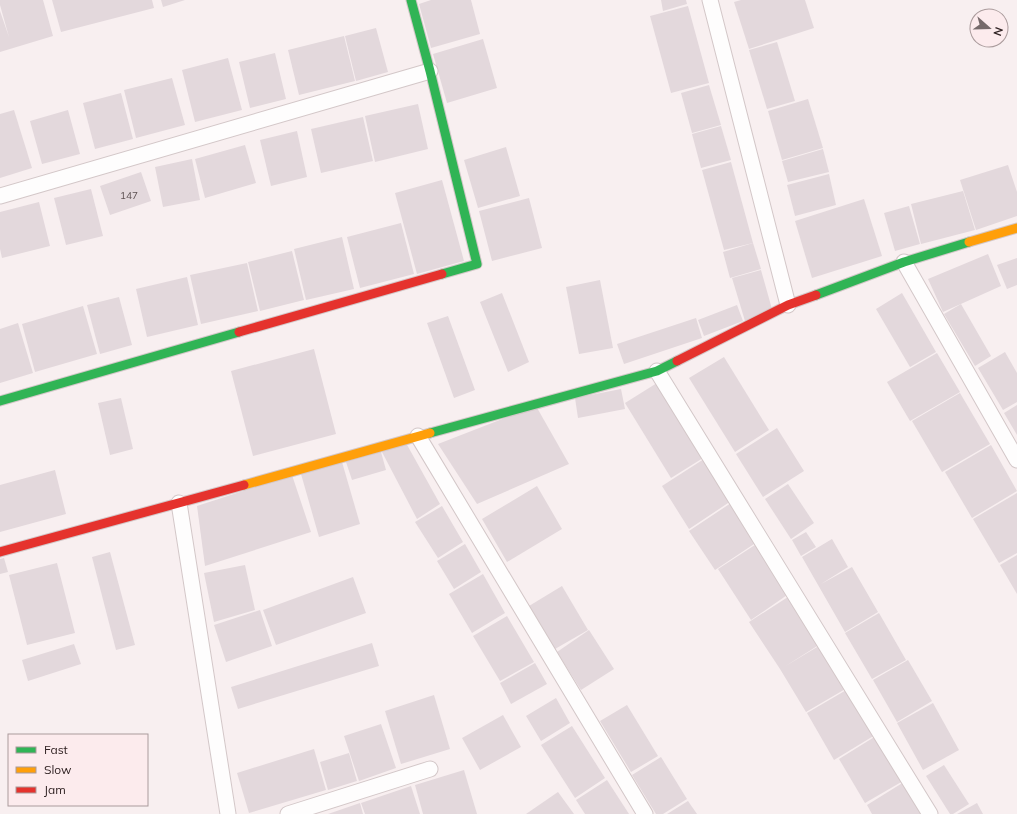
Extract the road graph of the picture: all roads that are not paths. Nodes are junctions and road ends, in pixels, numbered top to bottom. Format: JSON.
{"nodes":[{"id":1,"x":411,"y":0,"type":"edge"},
{"id":2,"x":710,"y":0,"type":"edge"},
{"id":3,"x":430,"y":71,"type":"junction"},
{"id":4,"x":0,"y":196,"type":"edge"},
{"id":5,"x":1017,"y":228,"type":"edge"},
{"id":6,"x":904,"y":262,"type":"junction"},
{"id":7,"x":788,"y":305,"type":"junction"},
{"id":8,"x":657,"y":371,"type":"junction"},
{"id":9,"x":0,"y":401,"type":"edge"},
{"id":10,"x":418,"y":436,"type":"junction"},
{"id":11,"x":1017,"y":460,"type":"edge"},
{"id":12,"x":179,"y":502,"type":"junction"},
{"id":13,"x":0,"y":552,"type":"edge"},
{"id":14,"x":430,"y":769,"type":"dead end"},
{"id":15,"x":228,"y":814,"type":"edge"},
{"id":16,"x":288,"y":814,"type":"edge"},
{"id":17,"x":645,"y":814,"type":"edge"},
{"id":18,"x":930,"y":814,"type":"edge"}],
"edges":[{"from":1,"to":3,"type":"street"},
{"from":2,"to":7,"type":"street"},
{"from":3,"to":4,"type":"street"},
{"from":3,"to":9,"type":"street"},
{"from":5,"to":6,"type":"street"},
{"from":6,"to":7,"type":"street"},
{"from":6,"to":11,"type":"street"},
{"from":7,"to":8,"type":"street"},
{"from":8,"to":10,"type":"street"},
{"from":8,"to":18,"type":"street"},
{"from":10,"to":12,"type":"street"},
{"from":10,"to":17,"type":"street"},
{"from":12,"to":13,"type":"street"},
{"from":12,"to":15,"type":"street"},
{"from":14,"to":16,"type":"street"}]}
